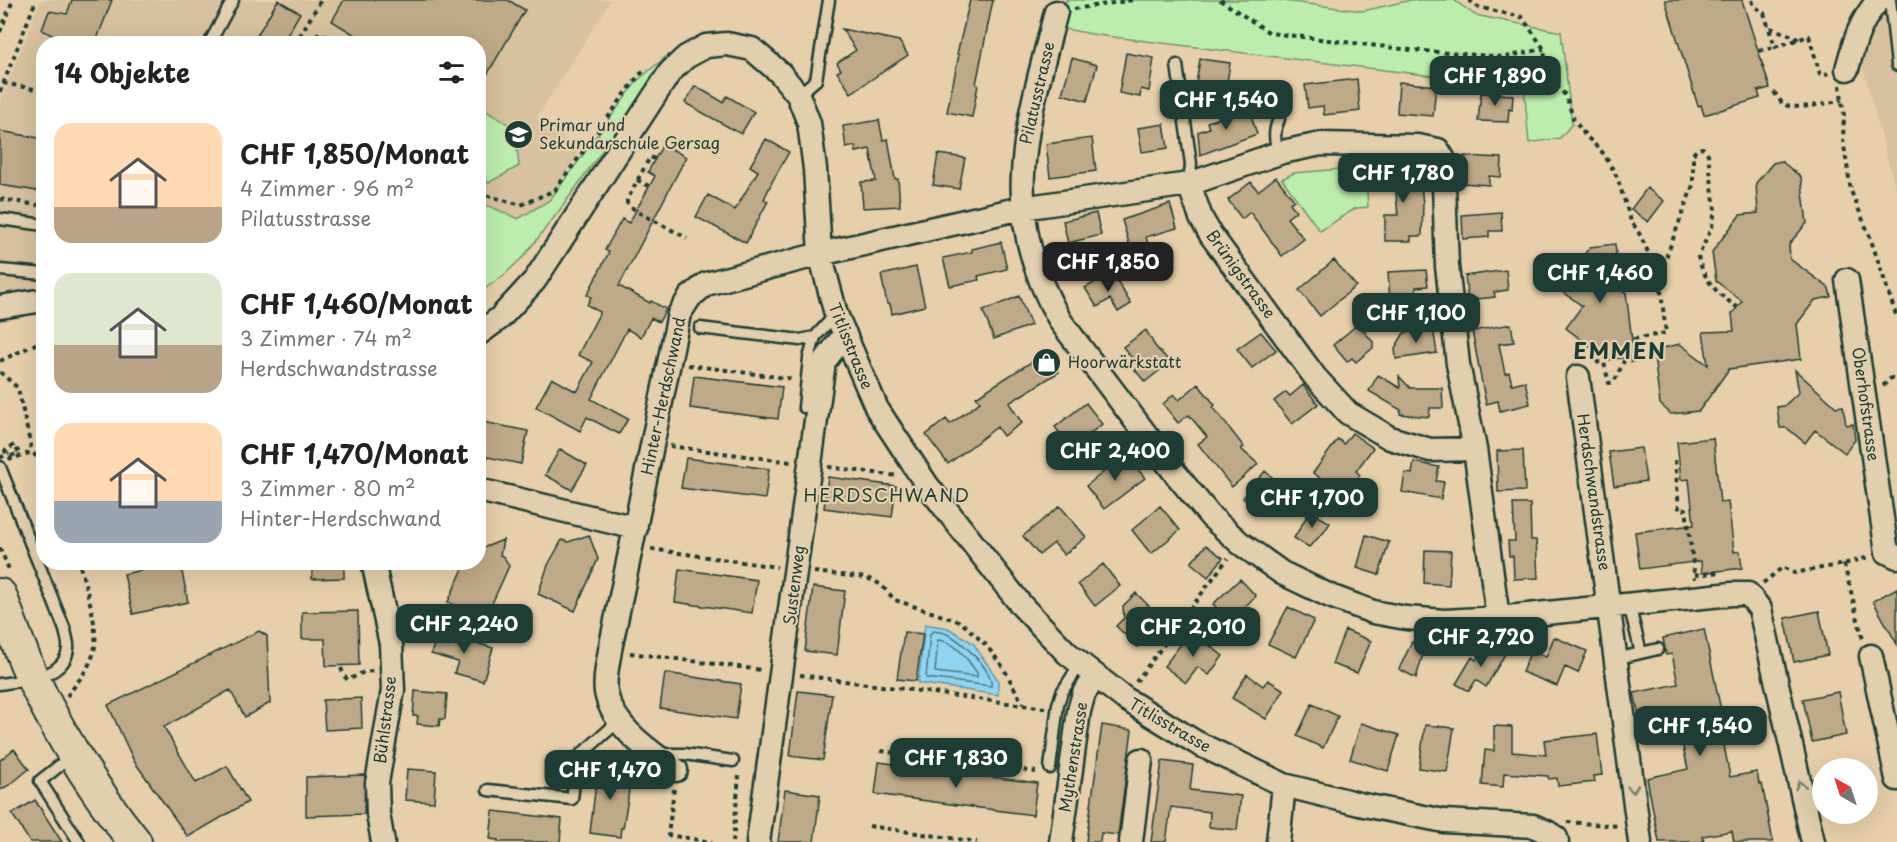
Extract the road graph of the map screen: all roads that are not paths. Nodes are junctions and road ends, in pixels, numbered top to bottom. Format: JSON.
{"nodes":[{"id":1,"x":233,"y":0,"type":"edge"},
{"id":2,"x":829,"y":0,"type":"edge"},
{"id":3,"x":1879,"y":0,"type":"edge"},
{"id":4,"x":1890,"y":0,"type":"edge"},
{"id":5,"x":1056,"y":12,"type":"road end"},
{"id":6,"x":213,"y":36,"type":"edge"},
{"id":7,"x":1176,"y":65,"type":"dead end"},
{"id":8,"x":1897,"y":65,"type":"edge"},
{"id":9,"x":1847,"y":69,"type":"road end"},
{"id":10,"x":798,"y":95,"type":"junction"},
{"id":11,"x":1279,"y":119,"type":"dead end"},
{"id":12,"x":1278,"y":153,"type":"junction"},
{"id":13,"x":1189,"y":184,"type":"junction"},
{"id":14,"x":1022,"y":208,"type":"junction"},
{"id":15,"x":0,"y":219,"type":"edge"},
{"id":16,"x":36,"y":224,"type":"edge"},
{"id":17,"x":820,"y":254,"type":"junction"},
{"id":18,"x":0,"y":270,"type":"edge"},
{"id":19,"x":36,"y":273,"type":"edge"},
{"id":20,"x":1847,"y":280,"type":"dead end"},
{"id":21,"x":36,"y":301,"type":"edge"},
{"id":22,"x":0,"y":307,"type":"edge"},
{"id":23,"x":840,"y":324,"type":"junction"},
{"id":24,"x":486,"y":328,"type":"edge"},
{"id":25,"x":700,"y":328,"type":"dead end"},
{"id":26,"x":815,"y":337,"type":"junction"},
{"id":27,"x":1578,"y":377,"type":"road end"},
{"id":28,"x":804,"y":407,"type":"dead end"},
{"id":29,"x":1475,"y":449,"type":"junction"},
{"id":30,"x":0,"y":467,"type":"edge"},
{"id":31,"x":487,"y":492,"type":"dead end"},
{"id":32,"x":639,"y":537,"type":"junction"},
{"id":33,"x":1892,"y":554,"type":"edge"},
{"id":34,"x":36,"y":557,"type":"edge"},
{"id":35,"x":41,"y":570,"type":"edge"},
{"id":36,"x":375,"y":570,"type":"edge"},
{"id":37,"x":0,"y":595,"type":"edge"},
{"id":38,"x":1619,"y":605,"type":"junction"},
{"id":39,"x":1498,"y":618,"type":"junction"},
{"id":40,"x":1658,"y":649,"type":"dead end"},
{"id":41,"x":1641,"y":653,"type":"junction"},
{"id":42,"x":1628,"y":656,"type":"dead end"},
{"id":43,"x":1871,"y":656,"type":"road end"},
{"id":44,"x":1088,"y":670,"type":"junction"},
{"id":45,"x":34,"y":680,"type":"junction"},
{"id":46,"x":0,"y":684,"type":"edge"},
{"id":47,"x":620,"y":720,"type":"junction"},
{"id":48,"x":653,"y":754,"type":"junction"},
{"id":49,"x":73,"y":755,"type":"junction"},
{"id":50,"x":733,"y":760,"type":"dead end"},
{"id":51,"x":1141,"y":760,"type":"dead end"},
{"id":52,"x":675,"y":776,"type":"road end"},
{"id":53,"x":1897,"y":779,"type":"edge"},
{"id":54,"x":1284,"y":785,"type":"junction"},
{"id":55,"x":488,"y":790,"type":"dead end"},
{"id":56,"x":1639,"y":835,"type":"edge"},
{"id":57,"x":1552,"y":837,"type":"edge"},
{"id":58,"x":128,"y":840,"type":"edge"},
{"id":59,"x":79,"y":842,"type":"edge"},
{"id":60,"x":383,"y":842,"type":"edge"},
{"id":61,"x":758,"y":842,"type":"edge"},
{"id":62,"x":1061,"y":842,"type":"edge"},
{"id":63,"x":1131,"y":842,"type":"edge"},
{"id":64,"x":1278,"y":842,"type":"edge"},
{"id":65,"x":1813,"y":842,"type":"edge"}],
"edges":[{"from":1,"to":6,"type":"lane"},
{"from":2,"to":10,"type":"lane"},
{"from":3,"to":9,"type":"street"},
{"from":4,"to":8,"type":"lane"},
{"from":5,"to":14,"type":"street","name":"Pilatusstrasse"},
{"from":7,"to":13,"type":"lane"},
{"from":10,"to":17,"type":"street","name":"Titlisstrasse"},
{"from":10,"to":24,"type":"street","name":"Titlisstrasse"},
{"from":11,"to":12,"type":"lane"},
{"from":12,"to":13,"type":"street"},
{"from":12,"to":29,"type":"street"},
{"from":13,"to":14,"type":"street"},
{"from":13,"to":29,"type":"street","name":"Brünigstrasse"},
{"from":14,"to":17,"type":"street"},
{"from":14,"to":39,"type":"street","name":"Pilatusstrasse"},
{"from":15,"to":16,"type":"lane"},
{"from":17,"to":23,"type":"street","name":"Titlisstrasse"},
{"from":17,"to":32,"type":"street","name":"Hinter-Herdschwand"},
{"from":18,"to":19,"type":"lane"},
{"from":20,"to":33,"type":"street","name":"Oberhofstrasse"},
{"from":21,"to":22,"type":"street"},
{"from":23,"to":26,"type":"lane"},
{"from":23,"to":44,"type":"street","name":"Titlisstrasse"},
{"from":23,"to":61,"type":"street","name":"Sustenweg"},
{"from":25,"to":26,"type":"lane"},
{"from":26,"to":28,"type":"lane"},
{"from":27,"to":38,"type":"street","name":"Herdschwandstrasse"},
{"from":29,"to":39,"type":"street"},
{"from":30,"to":34,"type":"lane"},
{"from":31,"to":32,"type":"street"},
{"from":32,"to":47,"type":"street","name":"Hinter-Herdschwand"},
{"from":35,"to":45,"type":"lane"},
{"from":36,"to":60,"type":"street","name":"Bühlstrasse"},
{"from":37,"to":45,"type":"street"},
{"from":38,"to":39,"type":"street","name":"Pilatusstrasse"},
{"from":38,"to":41,"type":"lane"},
{"from":38,"to":56,"type":"street","name":"Herdschwandstrasse","one_way":true},
{"from":65,"to":38,"type":"street","one_way":true},
{"from":40,"to":41,"type":"lane"},
{"from":41,"to":42,"type":"lane"},
{"from":43,"to":53,"type":"street"},
{"from":44,"to":54,"type":"street","name":"Titlisstrasse"},
{"from":44,"to":62,"type":"street","name":"Mythenstrasse"},
{"from":45,"to":46,"type":"lane"},
{"from":45,"to":49,"type":"street"},
{"from":47,"to":48,"type":"street","name":"Hinter-Herdschwand"},
{"from":47,"to":55,"type":"lane"},
{"from":48,"to":50,"type":"lane"},
{"from":48,"to":52,"type":"street","name":"Hinter-Herdschwand"},
{"from":49,"to":58,"type":"street"},
{"from":49,"to":59,"type":"lane"},
{"from":51,"to":63,"type":"street"},
{"from":54,"to":57,"type":"street","name":"Titlisstrasse"},
{"from":54,"to":64,"type":"street"}]}
